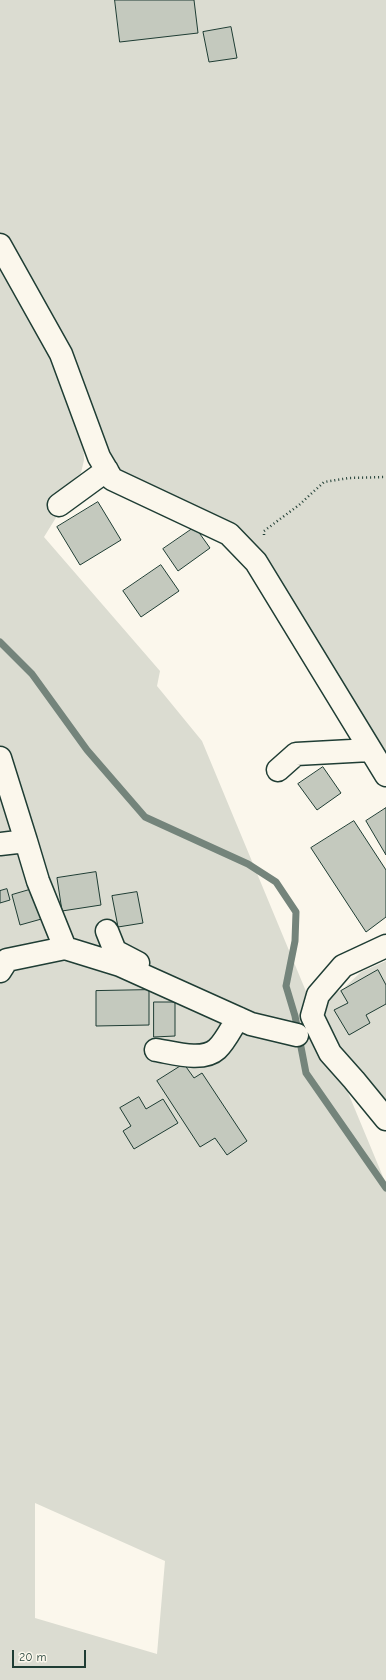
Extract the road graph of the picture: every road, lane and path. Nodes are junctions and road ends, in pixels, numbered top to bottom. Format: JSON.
{"nodes":[{"id":1,"x":0,"y":244,"type":"edge"},
{"id":2,"x":107,"y":470,"type":"junction"},
{"id":3,"x":386,"y":477,"type":"edge"},
{"id":4,"x":59,"y":505,"type":"dead end"},
{"id":5,"x":262,"y":572,"type":"junction"},
{"id":6,"x":370,"y":750,"type":"junction"},
{"id":7,"x":0,"y":758,"type":"edge"},
{"id":8,"x":278,"y":770,"type":"dead end"},
{"id":9,"x":386,"y":775,"type":"edge"},
{"id":10,"x":26,"y":840,"type":"junction"},
{"id":11,"x":0,"y":844,"type":"edge"},
{"id":12,"x":107,"y":931,"type":"dead end"},
{"id":13,"x":386,"y":946,"type":"edge"},
{"id":14,"x":65,"y":948,"type":"junction"},
{"id":15,"x":0,"y":971,"type":"edge"},
{"id":16,"x":178,"y":992,"type":"junction"},
{"id":17,"x":238,"y":1018,"type":"junction"},
{"id":18,"x":297,"y":1035,"type":"dead end"},
{"id":19,"x":156,"y":1050,"type":"dead end"},
{"id":20,"x":386,"y":1119,"type":"edge"}],
"edges":[{"from":1,"to":2,"type":"street"},
{"from":2,"to":4,"type":"street"},
{"from":2,"to":5,"type":"street"},
{"from":3,"to":5,"type":"path"},
{"from":5,"to":6,"type":"street"},
{"from":6,"to":8,"type":"street"},
{"from":6,"to":9,"type":"street"},
{"from":7,"to":10,"type":"street"},
{"from":10,"to":11,"type":"street"},
{"from":10,"to":14,"type":"street"},
{"from":12,"to":16,"type":"street"},
{"from":13,"to":20,"type":"street"},
{"from":14,"to":15,"type":"street"},
{"from":14,"to":16,"type":"street"},
{"from":16,"to":17,"type":"street"},
{"from":17,"to":18,"type":"street"},
{"from":17,"to":19,"type":"street"}]}
